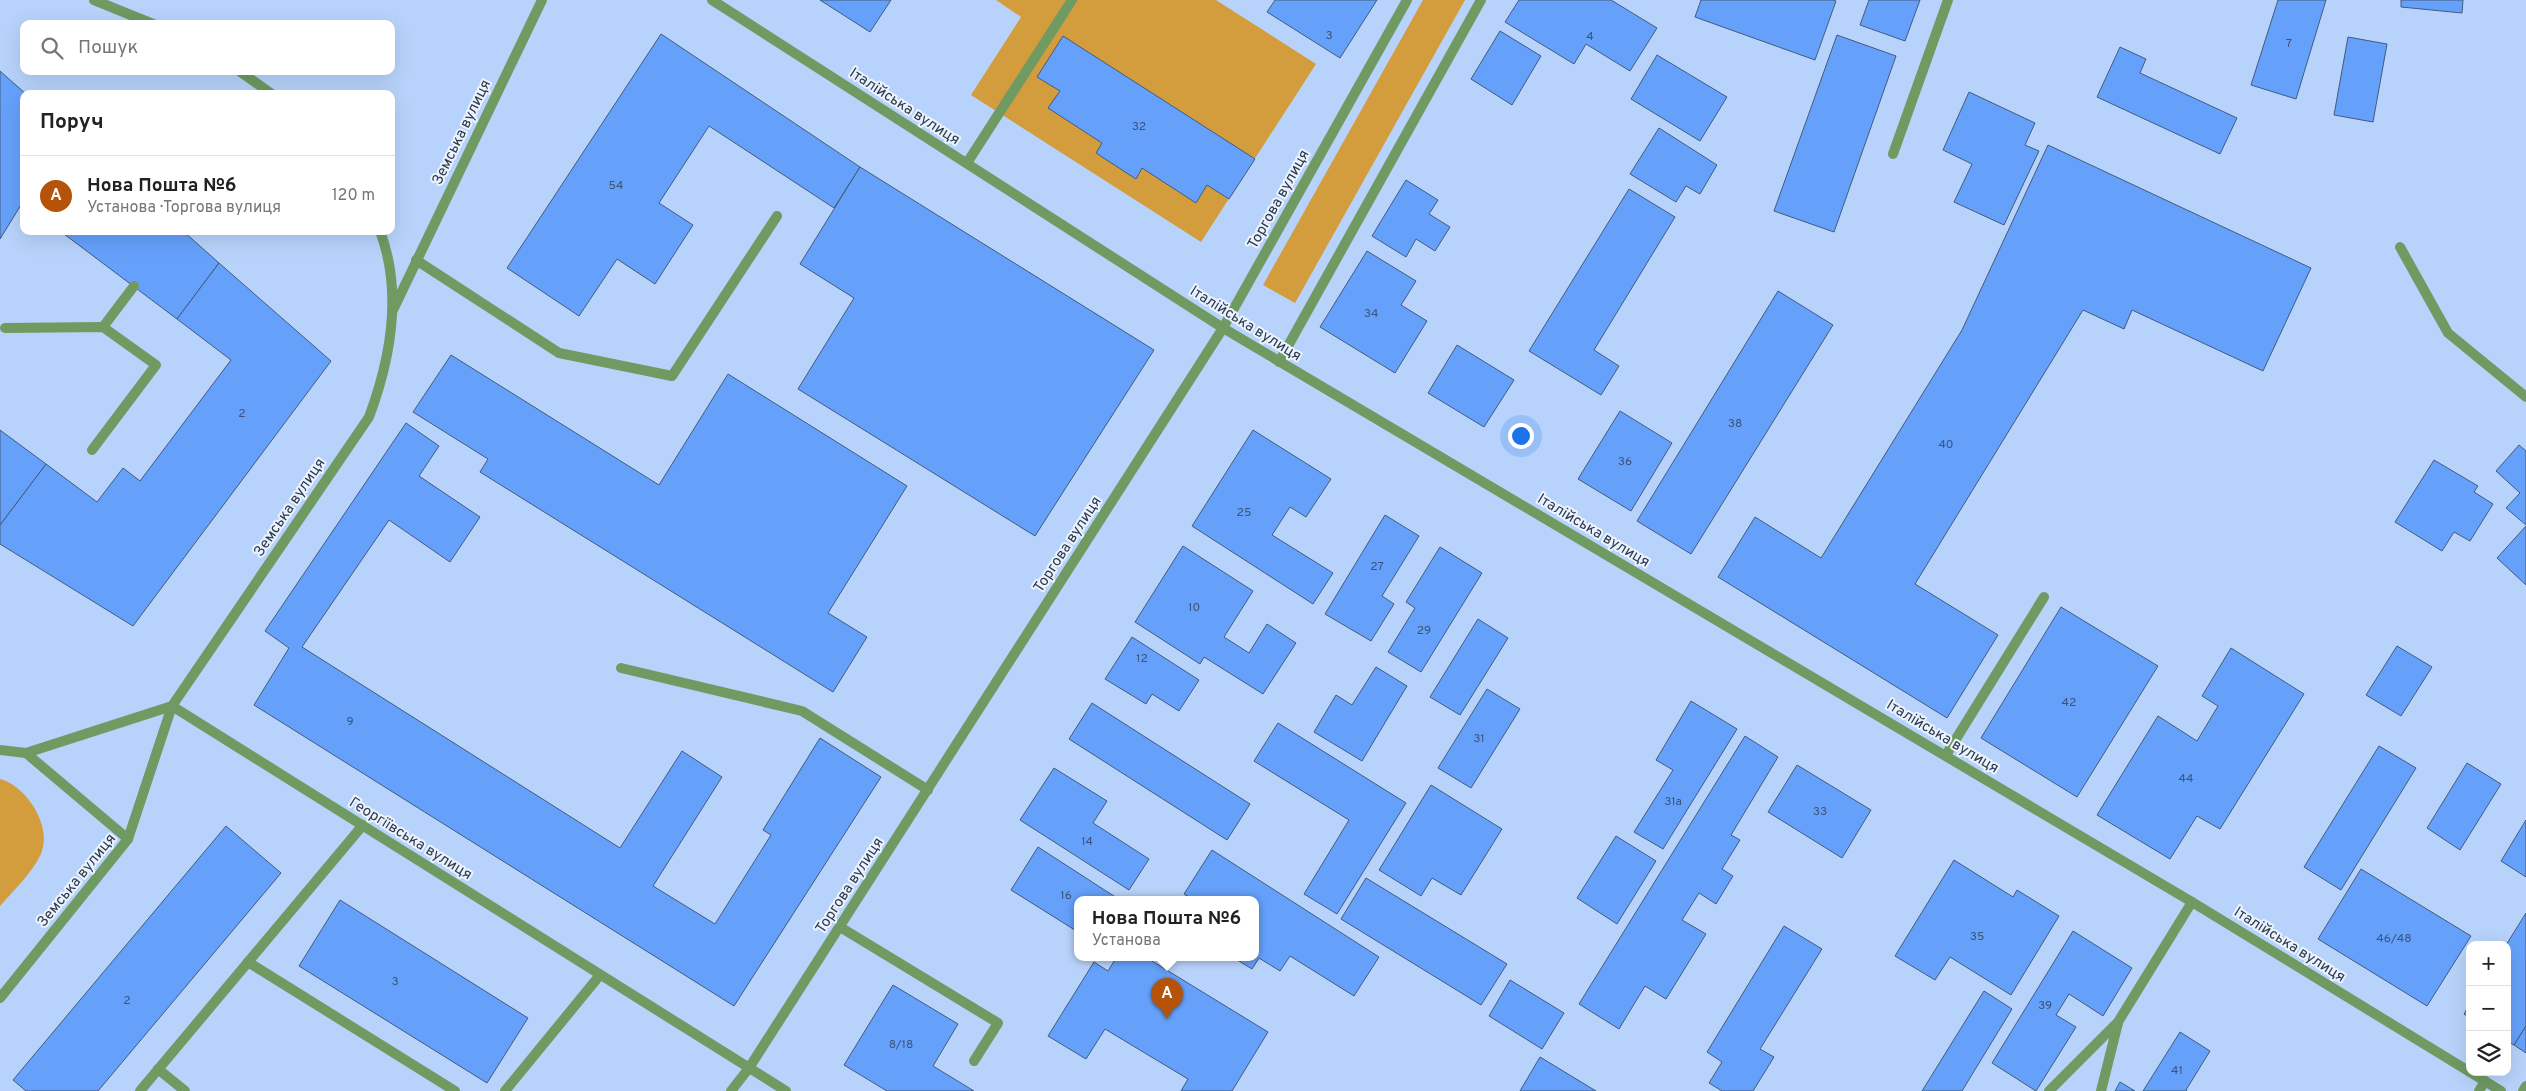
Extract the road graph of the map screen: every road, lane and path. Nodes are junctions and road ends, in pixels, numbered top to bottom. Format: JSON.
{"nodes":[{"id":1,"x":94,"y":0,"type":"edge"},
{"id":2,"x":542,"y":0,"type":"edge"},
{"id":3,"x":712,"y":0,"type":"edge"},
{"id":4,"x":1072,"y":0,"type":"edge"},
{"id":5,"x":1407,"y":0,"type":"edge"},
{"id":6,"x":1481,"y":0,"type":"edge"},
{"id":7,"x":1948,"y":0,"type":"edge"},
{"id":8,"x":143,"y":20,"type":"edge"},
{"id":9,"x":245,"y":75,"type":"edge"},
{"id":10,"x":266,"y":90,"type":"edge"},
{"id":11,"x":1893,"y":154,"type":"dead end"},
{"id":12,"x":967,"y":164,"type":"junction"},
{"id":13,"x":777,"y":216,"type":"dead end"},
{"id":14,"x":381,"y":235,"type":"edge"},
{"id":15,"x":2400,"y":247,"type":"dead end"},
{"id":16,"x":416,"y":260,"type":"junction"},
{"id":17,"x":134,"y":286,"type":"dead end"},
{"id":18,"x":392,"y":310,"type":"junction"},
{"id":19,"x":103,"y":326,"type":"junction"},
{"id":20,"x":5,"y":328,"type":"dead end"},
{"id":21,"x":1223,"y":328,"type":"junction"},
{"id":22,"x":1279,"y":362,"type":"junction"},
{"id":23,"x":2526,"y":397,"type":"edge"},
{"id":24,"x":92,"y":450,"type":"dead end"},
{"id":25,"x":2044,"y":597,"type":"dead end"},
{"id":26,"x":621,"y":668,"type":"dead end"},
{"id":27,"x":172,"y":706,"type":"junction"},
{"id":28,"x":0,"y":750,"type":"edge"},
{"id":29,"x":26,"y":752,"type":"junction"},
{"id":30,"x":1946,"y":755,"type":"junction"},
{"id":31,"x":928,"y":790,"type":"junction"},
{"id":32,"x":363,"y":825,"type":"junction"},
{"id":33,"x":128,"y":839,"type":"junction"},
{"id":34,"x":2192,"y":902,"type":"junction"},
{"id":35,"x":840,"y":926,"type":"junction"},
{"id":36,"x":248,"y":962,"type":"junction"},
{"id":37,"x":600,"y":975,"type":"junction"},
{"id":38,"x":0,"y":998,"type":"edge"},
{"id":39,"x":2118,"y":1022,"type":"junction"},
{"id":40,"x":974,"y":1061,"type":"dead end"},
{"id":41,"x":749,"y":1068,"type":"junction"},
{"id":42,"x":158,"y":1069,"type":"junction"},
{"id":43,"x":2466,"y":1070,"type":"edge"},
{"id":44,"x":2477,"y":1076,"type":"edge"},
{"id":45,"x":2485,"y":1081,"type":"junction"},
{"id":46,"x":2526,"y":1086,"type":"edge"},
{"id":47,"x":140,"y":1091,"type":"edge"},
{"id":48,"x":185,"y":1091,"type":"edge"},
{"id":49,"x":455,"y":1091,"type":"edge"},
{"id":50,"x":505,"y":1091,"type":"edge"},
{"id":51,"x":731,"y":1091,"type":"edge"},
{"id":52,"x":786,"y":1091,"type":"edge"},
{"id":53,"x":2049,"y":1091,"type":"edge"},
{"id":54,"x":2101,"y":1091,"type":"edge"},
{"id":55,"x":2479,"y":1091,"type":"edge"},
{"id":56,"x":2501,"y":1091,"type":"edge"},
{"id":57,"x":2523,"y":1091,"type":"edge"}],
"edges":[{"from":1,"to":8,"type":"street"},
{"from":2,"to":16,"type":"street","name":"Земська вулиця"},
{"from":3,"to":12,"type":"street","name":"Італійська вулиця"},
{"from":4,"to":12,"type":"street"},
{"from":5,"to":21,"type":"street","name":"Торгова вулиця"},
{"from":6,"to":22,"type":"street"},
{"from":7,"to":11,"type":"street"},
{"from":9,"to":10,"type":"street"},
{"from":12,"to":21,"type":"street","name":"Італійська вулиця"},
{"from":13,"to":16,"type":"street"},
{"from":14,"to":18,"type":"street"},
{"from":15,"to":23,"type":"street"},
{"from":16,"to":18,"type":"street","name":"Земська вулиця"},
{"from":17,"to":19,"type":"street"},
{"from":18,"to":27,"type":"street","name":"Земська вулиця"},
{"from":19,"to":20,"type":"street"},
{"from":19,"to":24,"type":"street"},
{"from":21,"to":22,"type":"street","name":"Італійська вулиця"},
{"from":21,"to":31,"type":"street","name":"Торгова вулиця"},
{"from":22,"to":30,"type":"street","name":"Італійська вулиця"},
{"from":25,"to":30,"type":"street"},
{"from":26,"to":31,"type":"street"},
{"from":27,"to":29,"type":"street"},
{"from":27,"to":32,"type":"street","name":"Георгіївська вулиця"},
{"from":27,"to":33,"type":"street","name":"Земська вулиця"},
{"from":28,"to":29,"type":"street"},
{"from":29,"to":33,"type":"street"},
{"from":30,"to":34,"type":"street","name":"Італійська вулиця"},
{"from":31,"to":35,"type":"street","name":"Торгова вулиця"},
{"from":32,"to":36,"type":"street"},
{"from":32,"to":37,"type":"street","name":"Георгіївська вулиця"},
{"from":33,"to":38,"type":"street","name":"Земська вулиця"},
{"from":34,"to":39,"type":"street"},
{"from":34,"to":43,"type":"street","name":"Італійська вулиця"},
{"from":35,"to":40,"type":"street"},
{"from":35,"to":41,"type":"street","name":"Торгова вулиця"},
{"from":36,"to":42,"type":"street"},
{"from":36,"to":49,"type":"street"},
{"from":37,"to":41,"type":"street","name":"Георгіївська вулиця"},
{"from":37,"to":50,"type":"street"},
{"from":39,"to":53,"type":"street"},
{"from":39,"to":54,"type":"street"},
{"from":41,"to":51,"type":"street","name":"Торгова вулиця"},
{"from":41,"to":52,"type":"street","name":"Георгіївська вулиця"},
{"from":42,"to":47,"type":"street"},
{"from":42,"to":48,"type":"street"},
{"from":44,"to":45,"type":"street","name":"Італійська вулиця"},
{"from":45,"to":55,"type":"street"},
{"from":45,"to":56,"type":"street","name":"Італійська вулиця"},
{"from":46,"to":57,"type":"street"}]}
